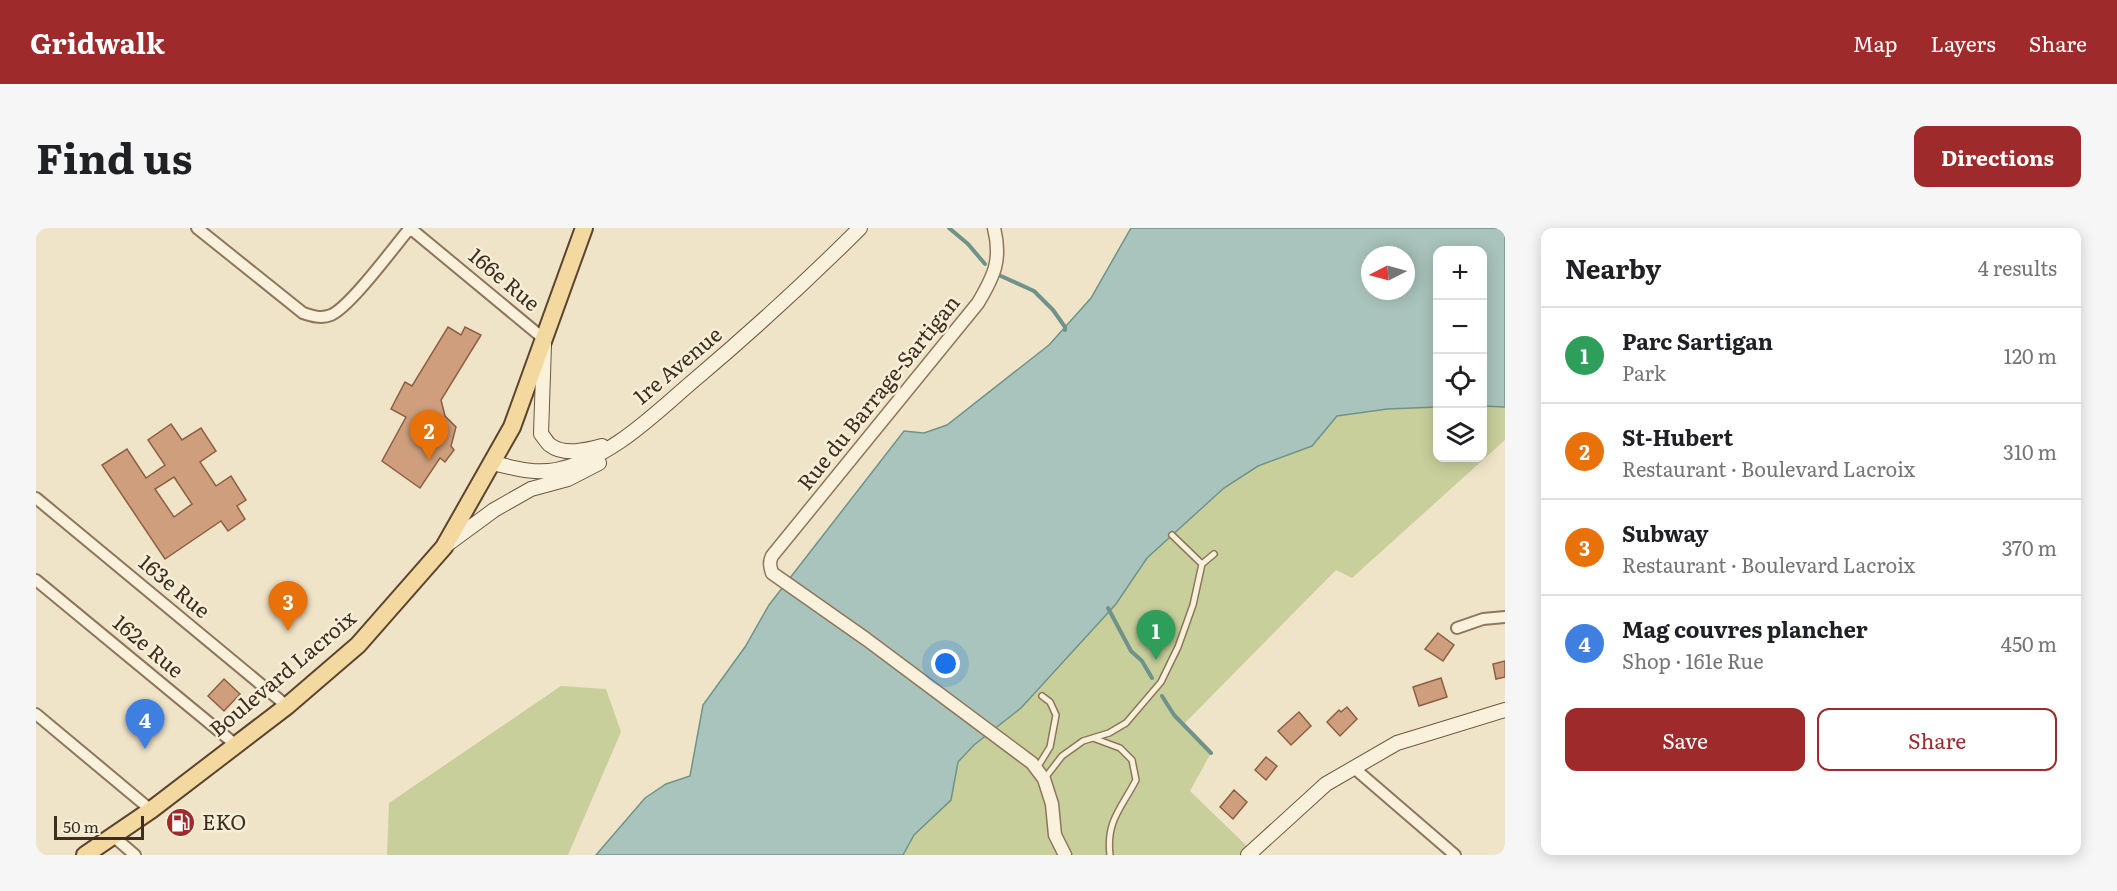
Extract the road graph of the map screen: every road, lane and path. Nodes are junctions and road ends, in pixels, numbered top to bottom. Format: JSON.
{"nodes":[{"id":1,"x":197,"y":228,"type":"edge"},
{"id":2,"x":410,"y":228,"type":"edge"},
{"id":3,"x":584,"y":228,"type":"edge"},
{"id":4,"x":860,"y":228,"type":"edge"},
{"id":5,"x":994,"y":228,"type":"edge"},
{"id":6,"x":544,"y":339,"type":"junction"},
{"id":7,"x":624,"y":439,"type":"junction"},
{"id":8,"x":493,"y":462,"type":"junction"},
{"id":9,"x":36,"y":498,"type":"edge"},
{"id":10,"x":1172,"y":535,"type":"dead end"},
{"id":11,"x":444,"y":547,"type":"junction"},
{"id":12,"x":1214,"y":554,"type":"dead end"},
{"id":13,"x":1202,"y":564,"type":"junction"},
{"id":14,"x":36,"y":580,"type":"edge"},
{"id":15,"x":1505,"y":617,"type":"edge"},
{"id":16,"x":1457,"y":628,"type":"dead end"},
{"id":17,"x":1042,"y":696,"type":"dead end"},
{"id":18,"x":287,"y":706,"type":"junction"},
{"id":19,"x":1505,"y":710,"type":"edge"},
{"id":20,"x":36,"y":714,"type":"edge"},
{"id":21,"x":1093,"y":738,"type":"junction"},
{"id":22,"x":236,"y":745,"type":"junction"},
{"id":23,"x":1354,"y":768,"type":"junction"},
{"id":24,"x":1037,"y":770,"type":"junction"},
{"id":25,"x":151,"y":810,"type":"junction"},
{"id":26,"x":114,"y":837,"type":"junction"},
{"id":27,"x":1252,"y":853,"type":"edge"},
{"id":28,"x":85,"y":855,"type":"edge"},
{"id":29,"x":135,"y":855,"type":"edge"},
{"id":30,"x":1065,"y":855,"type":"edge"},
{"id":31,"x":1110,"y":855,"type":"edge"},
{"id":32,"x":1455,"y":855,"type":"edge"}],
"edges":[{"from":1,"to":2,"type":"street"},
{"from":2,"to":6,"type":"street","name":"166e Rue"},
{"from":3,"to":6,"type":"main road","name":"Boulevard Lacroix"},
{"from":4,"to":7,"type":"main road","name":"1re Avenue"},
{"from":5,"to":24,"type":"street","name":"Rue du Barrage-Sartigan"},
{"from":6,"to":7,"type":"main road"},
{"from":6,"to":8,"type":"main road","name":"Boulevard Lacroix"},
{"from":7,"to":8,"type":"main road","name":"1re Avenue"},
{"from":7,"to":11,"type":"main road"},
{"from":8,"to":11,"type":"main road","name":"Boulevard Lacroix"},
{"from":9,"to":18,"type":"street","name":"163e Rue"},
{"from":10,"to":13,"type":"lane"},
{"from":11,"to":18,"type":"main road","name":"Boulevard Lacroix"},
{"from":12,"to":13,"type":"lane"},
{"from":13,"to":21,"type":"lane"},
{"from":14,"to":22,"type":"street","name":"162e Rue"},
{"from":15,"to":16,"type":"street"},
{"from":17,"to":24,"type":"lane"},
{"from":18,"to":22,"type":"main road","name":"Boulevard Lacroix"},
{"from":19,"to":23,"type":"main road"},
{"from":20,"to":25,"type":"street"},
{"from":21,"to":24,"type":"lane"},
{"from":21,"to":31,"type":"lane"},
{"from":22,"to":25,"type":"main road","name":"Boulevard Lacroix"},
{"from":23,"to":27,"type":"main road"},
{"from":23,"to":32,"type":"street"},
{"from":24,"to":30,"type":"street"},
{"from":25,"to":26,"type":"main road","name":"Boulevard Lacroix"},
{"from":26,"to":28,"type":"main road","name":"Boulevard Lacroix"},
{"from":26,"to":29,"type":"street"}]}
